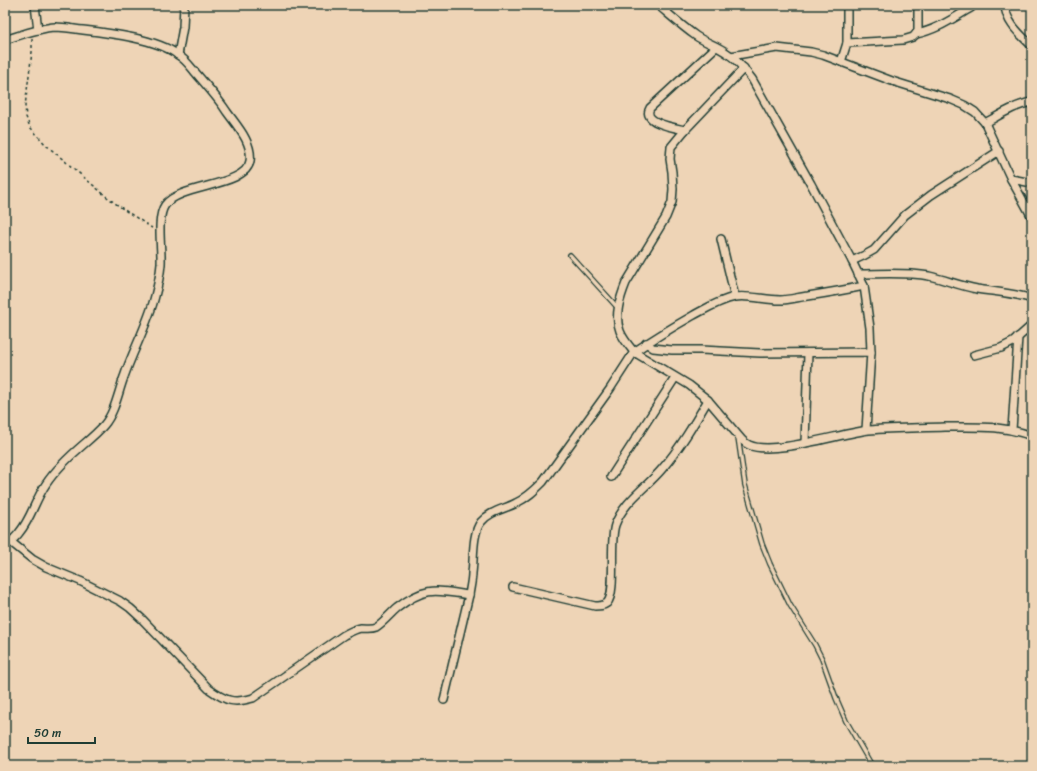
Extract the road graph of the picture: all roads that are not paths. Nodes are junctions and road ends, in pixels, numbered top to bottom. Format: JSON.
{"nodes":[{"id":1,"x":35,"y":5,"type":"edge"},
{"id":2,"x":184,"y":5,"type":"edge"},
{"id":3,"x":658,"y":5,"type":"edge"},
{"id":4,"x":847,"y":5,"type":"edge"},
{"id":5,"x":918,"y":5,"type":"edge"},
{"id":6,"x":1005,"y":5,"type":"edge"},
{"id":7,"x":971,"y":8,"type":"dead end"},
{"id":8,"x":34,"y":31,"type":"junction"},
{"id":9,"x":916,"y":34,"type":"junction"},
{"id":10,"x":5,"y":40,"type":"edge"},
{"id":11,"x":846,"y":43,"type":"junction"},
{"id":12,"x":1032,"y":46,"type":"edge"},
{"id":13,"x":716,"y":47,"type":"junction"},
{"id":14,"x":178,"y":55,"type":"junction"},
{"id":15,"x":731,"y":56,"type":"junction"},
{"id":16,"x":841,"y":62,"type":"junction"},
{"id":17,"x":744,"y":68,"type":"junction"},
{"id":18,"x":1032,"y":102,"type":"edge"},
{"id":19,"x":985,"y":123,"type":"junction"},
{"id":20,"x":685,"y":130,"type":"junction"},
{"id":21,"x":998,"y":151,"type":"junction"},
{"id":22,"x":1011,"y":179,"type":"junction"},
{"id":23,"x":1032,"y":183,"type":"edge"},
{"id":24,"x":1032,"y":217,"type":"edge"},
{"id":25,"x":722,"y":239,"type":"dead end"},
{"id":26,"x":570,"y":255,"type":"dead end"},
{"id":27,"x":852,"y":261,"type":"junction"},
{"id":28,"x":858,"y":274,"type":"junction"},
{"id":29,"x":864,"y":286,"type":"junction"},
{"id":30,"x":735,"y":297,"type":"junction"},
{"id":31,"x":1032,"y":299,"type":"edge"},
{"id":32,"x":618,"y":308,"type":"junction"},
{"id":33,"x":1032,"y":325,"type":"edge"},
{"id":34,"x":1018,"y":337,"type":"junction"},
{"id":35,"x":646,"y":343,"type":"junction"},
{"id":36,"x":634,"y":352,"type":"junction"},
{"id":37,"x":871,"y":352,"type":"junction"},
{"id":38,"x":808,"y":353,"type":"junction"},
{"id":39,"x":974,"y":355,"type":"dead end"},
{"id":40,"x":675,"y":378,"type":"junction"},
{"id":41,"x":708,"y":400,"type":"junction"},
{"id":42,"x":866,"y":430,"type":"junction"},
{"id":43,"x":1012,"y":430,"type":"junction"},
{"id":44,"x":738,"y":435,"type":"junction"},
{"id":45,"x":1032,"y":436,"type":"edge"},
{"id":46,"x":805,"y":443,"type":"junction"},
{"id":47,"x":611,"y":477,"type":"dead end"},
{"id":48,"x":8,"y":540,"type":"edge"},
{"id":49,"x":513,"y":587,"type":"dead end"},
{"id":50,"x":470,"y":595,"type":"junction"},
{"id":51,"x":444,"y":700,"type":"dead end"},
{"id":52,"x":872,"y":766,"type":"edge"}],
"edges":[{"from":1,"to":8,"type":"street"},
{"from":2,"to":14,"type":"street"},
{"from":3,"to":13,"type":"street"},
{"from":4,"to":11,"type":"street"},
{"from":5,"to":9,"type":"street"},
{"from":6,"to":12,"type":"street"},
{"from":7,"to":9,"type":"street"},
{"from":8,"to":10,"type":"street"},
{"from":8,"to":14,"type":"street"},
{"from":9,"to":11,"type":"street"},
{"from":11,"to":16,"type":"street"},
{"from":13,"to":15,"type":"street"},
{"from":13,"to":20,"type":"street"},
{"from":14,"to":48,"type":"street"},
{"from":15,"to":16,"type":"street"},
{"from":15,"to":17,"type":"street"},
{"from":16,"to":19,"type":"street"},
{"from":17,"to":20,"type":"street"},
{"from":17,"to":27,"type":"street"},
{"from":18,"to":19,"type":"street"},
{"from":19,"to":21,"type":"street"},
{"from":20,"to":32,"type":"street"},
{"from":21,"to":22,"type":"street"},
{"from":21,"to":27,"type":"street"},
{"from":22,"to":23,"type":"street"},
{"from":22,"to":24,"type":"street"},
{"from":25,"to":30,"type":"street"},
{"from":26,"to":32,"type":"lane"},
{"from":27,"to":28,"type":"street"},
{"from":28,"to":29,"type":"street"},
{"from":28,"to":31,"type":"street"},
{"from":29,"to":30,"type":"street"},
{"from":29,"to":37,"type":"street"},
{"from":30,"to":35,"type":"street"},
{"from":32,"to":36,"type":"street"},
{"from":33,"to":34,"type":"street"},
{"from":34,"to":39,"type":"street"},
{"from":34,"to":43,"type":"street"},
{"from":35,"to":36,"type":"street"},
{"from":35,"to":38,"type":"street"},
{"from":36,"to":40,"type":"street"},
{"from":36,"to":50,"type":"street"},
{"from":37,"to":38,"type":"street"},
{"from":37,"to":42,"type":"street"},
{"from":38,"to":46,"type":"street"},
{"from":40,"to":41,"type":"street"},
{"from":40,"to":47,"type":"street"},
{"from":41,"to":44,"type":"street"},
{"from":41,"to":49,"type":"street"},
{"from":42,"to":43,"type":"street"},
{"from":42,"to":46,"type":"street"},
{"from":43,"to":45,"type":"street"},
{"from":44,"to":46,"type":"street"},
{"from":44,"to":52,"type":"lane"},
{"from":48,"to":50,"type":"street"},
{"from":50,"to":51,"type":"street"}]}
